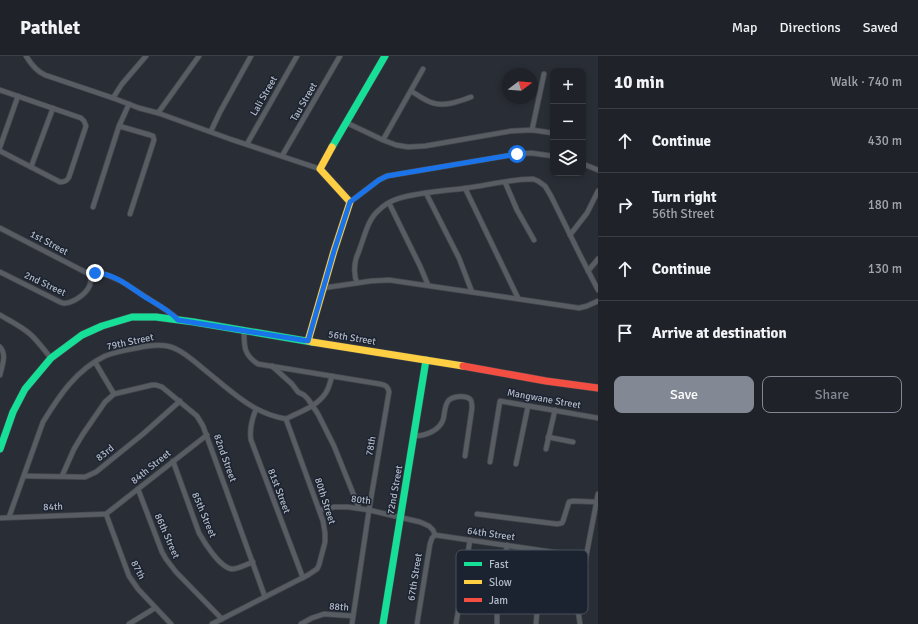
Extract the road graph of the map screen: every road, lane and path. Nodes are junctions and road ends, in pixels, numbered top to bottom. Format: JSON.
{"nodes":[{"id":1,"x":26,"y":56,"type":"edge"},
{"id":2,"x":146,"y":56,"type":"edge"},
{"id":3,"x":199,"y":56,"type":"edge"},
{"id":4,"x":251,"y":56,"type":"edge"},
{"id":5,"x":297,"y":56,"type":"edge"},
{"id":6,"x":340,"y":56,"type":"edge"},
{"id":7,"x":385,"y":56,"type":"edge"},
{"id":8,"x":423,"y":69,"type":"dead end"},
{"id":9,"x":544,"y":74,"type":"dead end"},
{"id":10,"x":0,"y":90,"type":"edge"},
{"id":11,"x":411,"y":91,"type":"junction"},
{"id":12,"x":18,"y":96,"type":"junction"},
{"id":13,"x":113,"y":98,"type":"junction"},
{"id":14,"x":471,"y":98,"type":"dead end"},
{"id":15,"x":129,"y":104,"type":"junction"},
{"id":16,"x":53,"y":108,"type":"junction"},
{"id":17,"x":158,"y":113,"type":"junction"},
{"id":18,"x":347,"y":123,"type":"junction"},
{"id":19,"x":119,"y":126,"type":"junction"},
{"id":20,"x":532,"y":130,"type":"junction"},
{"id":21,"x":210,"y":132,"type":"junction"},
{"id":22,"x":550,"y":132,"type":"edge"},
{"id":23,"x":383,"y":140,"type":"junction"},
{"id":24,"x":247,"y":144,"type":"junction"},
{"id":25,"x":0,"y":147,"type":"edge"},
{"id":26,"x":0,"y":151,"type":"edge"},
{"id":27,"x":282,"y":156,"type":"junction"},
{"id":28,"x":550,"y":156,"type":"edge"},
{"id":29,"x":586,"y":165,"type":"edge"},
{"id":30,"x":31,"y":167,"type":"junction"},
{"id":31,"x":320,"y":169,"type":"junction"},
{"id":32,"x":598,"y":170,"type":"edge"},
{"id":33,"x":505,"y":182,"type":"junction"},
{"id":34,"x":465,"y":188,"type":"junction"},
{"id":35,"x":598,"y":190,"type":"edge"},
{"id":36,"x":426,"y":194,"type":"junction"},
{"id":37,"x":350,"y":202,"type":"junction"},
{"id":38,"x":390,"y":203,"type":"junction"},
{"id":39,"x":93,"y":207,"type":"dead end"},
{"id":40,"x":130,"y":214,"type":"dead end"},
{"id":41,"x":0,"y":228,"type":"edge"},
{"id":42,"x":570,"y":234,"type":"junction"},
{"id":43,"x":534,"y":240,"type":"dead end"},
{"id":44,"x":598,"y":259,"type":"edge"},
{"id":45,"x":588,"y":270,"type":"junction"},
{"id":46,"x":0,"y":272,"type":"edge"},
{"id":47,"x":89,"y":274,"type":"junction"},
{"id":48,"x":357,"y":283,"type":"junction"},
{"id":49,"x":428,"y":286,"type":"junction"},
{"id":50,"x":323,"y":288,"type":"junction"},
{"id":51,"x":598,"y":290,"type":"edge"},
{"id":52,"x":472,"y":292,"type":"junction"},
{"id":53,"x":518,"y":298,"type":"junction"},
{"id":54,"x":598,"y":301,"type":"edge"},
{"id":55,"x":0,"y":315,"type":"edge"},
{"id":56,"x":178,"y":320,"type":"junction"},
{"id":57,"x":244,"y":331,"type":"junction"},
{"id":58,"x":308,"y":341,"type":"junction"},
{"id":59,"x":0,"y":347,"type":"edge"},
{"id":60,"x":50,"y":358,"type":"junction"},
{"id":61,"x":426,"y":360,"type":"junction"},
{"id":62,"x":95,"y":362,"type":"junction"},
{"id":63,"x":272,"y":366,"type":"junction"},
{"id":64,"x":0,"y":375,"type":"edge"},
{"id":65,"x":332,"y":376,"type":"junction"},
{"id":66,"x":598,"y":388,"type":"edge"},
{"id":67,"x":114,"y":394,"type":"junction"},
{"id":68,"x":180,"y":401,"type":"junction"},
{"id":69,"x":313,"y":405,"type":"junction"},
{"id":70,"x":528,"y":406,"type":"junction"},
{"id":71,"x":256,"y":409,"type":"junction"},
{"id":72,"x":554,"y":410,"type":"junction"},
{"id":73,"x":598,"y":418,"type":"edge"},
{"id":74,"x":286,"y":419,"type":"junction"},
{"id":75,"x":207,"y":435,"type":"junction"},
{"id":76,"x":414,"y":436,"type":"junction"},
{"id":77,"x":548,"y":437,"type":"junction"},
{"id":78,"x":574,"y":442,"type":"dead end"},
{"id":79,"x":0,"y":449,"type":"edge"},
{"id":80,"x":546,"y":449,"type":"dead end"},
{"id":81,"x":465,"y":456,"type":"dead end"},
{"id":82,"x":173,"y":461,"type":"junction"},
{"id":83,"x":490,"y":462,"type":"dead end"},
{"id":84,"x":516,"y":464,"type":"dead end"},
{"id":85,"x":24,"y":476,"type":"junction"},
{"id":86,"x":62,"y":476,"type":"junction"},
{"id":87,"x":138,"y":489,"type":"junction"},
{"id":88,"x":598,"y":494,"type":"edge"},
{"id":89,"x":597,"y":502,"type":"edge"},
{"id":90,"x":359,"y":508,"type":"junction"},
{"id":91,"x":320,"y":510,"type":"junction"},
{"id":92,"x":369,"y":510,"type":"junction"},
{"id":93,"x":106,"y":514,"type":"junction"},
{"id":94,"x":477,"y":514,"type":"dead end"},
{"id":95,"x":9,"y":517,"type":"junction"},
{"id":96,"x":400,"y":517,"type":"junction"},
{"id":97,"x":0,"y":518,"type":"edge"},
{"id":98,"x":435,"y":535,"type":"junction"},
{"id":99,"x":470,"y":540,"type":"junction"},
{"id":100,"x":507,"y":545,"type":"junction"},
{"id":101,"x":468,"y":550,"type":"edge"},
{"id":102,"x":506,"y":550,"type":"edge"},
{"id":103,"x":540,"y":550,"type":"edge"},
{"id":104,"x":588,"y":550,"type":"edge"},
{"id":105,"x":253,"y":562,"type":"junction"},
{"id":106,"x":303,"y":578,"type":"junction"},
{"id":107,"x":265,"y":596,"type":"junction"},
{"id":108,"x":155,"y":608,"type":"junction"},
{"id":109,"x":458,"y":614,"type":"edge"},
{"id":110,"x":537,"y":614,"type":"edge"},
{"id":111,"x":579,"y":614,"type":"edge"},
{"id":112,"x":353,"y":616,"type":"junction"},
{"id":113,"x":222,"y":618,"type":"junction"},
{"id":114,"x":129,"y":624,"type":"edge"},
{"id":115,"x":171,"y":624,"type":"edge"},
{"id":116,"x":212,"y":624,"type":"edge"},
{"id":117,"x":301,"y":624,"type":"edge"},
{"id":118,"x":352,"y":624,"type":"edge"},
{"id":119,"x":383,"y":624,"type":"edge"},
{"id":120,"x":417,"y":624,"type":"edge"},
{"id":121,"x":456,"y":624,"type":"edge"},
{"id":122,"x":536,"y":624,"type":"edge"},
{"id":123,"x":580,"y":624,"type":"edge"}],
"edges":[{"from":1,"to":13,"type":"street"},
{"from":2,"to":13,"type":"street"},
{"from":3,"to":17,"type":"street"},
{"from":4,"to":21,"type":"street"},
{"from":5,"to":24,"type":"street","name":"Lali Street"},
{"from":6,"to":27,"type":"street","name":"Tau Street"},
{"from":7,"to":18,"type":"street"},
{"from":8,"to":11,"type":"street"},
{"from":9,"to":20,"type":"street"},
{"from":10,"to":12,"type":"street"},
{"from":11,"to":14,"type":"street"},
{"from":11,"to":23,"type":"street"},
{"from":12,"to":16,"type":"street"},
{"from":12,"to":25,"type":"street"},
{"from":13,"to":15,"type":"street"},
{"from":15,"to":17,"type":"street"},
{"from":15,"to":19,"type":"street"},
{"from":16,"to":30,"type":"street"},
{"from":16,"to":30,"type":"street"},
{"from":17,"to":21,"type":"street"},
{"from":18,"to":23,"type":"street"},
{"from":18,"to":31,"type":"street"},
{"from":19,"to":39,"type":"street"},
{"from":19,"to":40,"type":"street"},
{"from":20,"to":22,"type":"street"},
{"from":20,"to":23,"type":"street"},
{"from":21,"to":24,"type":"street"},
{"from":24,"to":27,"type":"street"},
{"from":26,"to":30,"type":"street"},
{"from":27,"to":31,"type":"street"},
{"from":28,"to":37,"type":"street"},
{"from":29,"to":32,"type":"street"},
{"from":31,"to":37,"type":"street"},
{"from":33,"to":34,"type":"street"},
{"from":33,"to":42,"type":"street"},
{"from":33,"to":43,"type":"street"},
{"from":34,"to":36,"type":"street"},
{"from":34,"to":53,"type":"street"},
{"from":35,"to":42,"type":"street"},
{"from":36,"to":38,"type":"street"},
{"from":36,"to":52,"type":"street"},
{"from":37,"to":50,"type":"street"},
{"from":38,"to":48,"type":"street"},
{"from":38,"to":49,"type":"street"},
{"from":41,"to":47,"type":"street","name":"1st Street"},
{"from":42,"to":45,"type":"street"},
{"from":44,"to":45,"type":"street"},
{"from":45,"to":51,"type":"street"},
{"from":46,"to":47,"type":"street","name":"2nd Street"},
{"from":47,"to":56,"type":"street"},
{"from":48,"to":49,"type":"street"},
{"from":48,"to":50,"type":"street"},
{"from":49,"to":52,"type":"street"},
{"from":50,"to":58,"type":"street"},
{"from":52,"to":53,"type":"street"},
{"from":53,"to":54,"type":"street"},
{"from":55,"to":60,"type":"street"},
{"from":56,"to":57,"type":"street","name":"56th Street"},
{"from":56,"to":60,"type":"street","name":"56th Street"},
{"from":57,"to":58,"type":"street","name":"56th Street"},
{"from":57,"to":63,"type":"street","name":"78th"},
{"from":58,"to":61,"type":"street","name":"56th Street"},
{"from":59,"to":64,"type":"street"},
{"from":60,"to":79,"type":"street","name":"56th Street"},
{"from":61,"to":66,"type":"street","name":"56th Street"},
{"from":61,"to":76,"type":"street","name":"72nd Street"},
{"from":62,"to":67,"type":"street"},
{"from":62,"to":71,"type":"street","name":"79th Street"},
{"from":62,"to":85,"type":"street","name":"79th Street"},
{"from":63,"to":65,"type":"street","name":"78th"},
{"from":63,"to":69,"type":"street"},
{"from":65,"to":69,"type":"street"},
{"from":65,"to":92,"type":"street","name":"78th"},
{"from":67,"to":68,"type":"street","name":"82nd Street"},
{"from":67,"to":86,"type":"street"},
{"from":68,"to":75,"type":"street","name":"82nd Street"},
{"from":68,"to":86,"type":"street","name":"83rd"},
{"from":69,"to":74,"type":"street"},
{"from":69,"to":90,"type":"street"},
{"from":70,"to":72,"type":"street","name":"Mangwane Street"},
{"from":70,"to":83,"type":"street","name":"Mangwane Street"},
{"from":70,"to":84,"type":"street"},
{"from":71,"to":74,"type":"street","name":"79th Street"},
{"from":71,"to":106,"type":"street","name":"81st Street"},
{"from":72,"to":73,"type":"street","name":"Mangwane Street"},
{"from":72,"to":77,"type":"street"},
{"from":74,"to":91,"type":"street","name":"80th Street"},
{"from":75,"to":82,"type":"street","name":"84th Street"},
{"from":75,"to":105,"type":"street","name":"82nd Street"},
{"from":76,"to":81,"type":"street"},
{"from":76,"to":96,"type":"street","name":"72nd Street"},
{"from":77,"to":78,"type":"street"},
{"from":77,"to":80,"type":"street"},
{"from":82,"to":87,"type":"street","name":"84th Street"},
{"from":82,"to":105,"type":"street","name":"85th Street"},
{"from":85,"to":86,"type":"street","name":"83rd"},
{"from":85,"to":95,"type":"street","name":"79th Street"},
{"from":87,"to":93,"type":"street","name":"84th Street"},
{"from":87,"to":113,"type":"street","name":"86th Street"},
{"from":88,"to":89,"type":"street"},
{"from":89,"to":94,"type":"street"},
{"from":89,"to":104,"type":"street"},
{"from":90,"to":91,"type":"street","name":"80th"},
{"from":90,"to":92,"type":"street","name":"80th"},
{"from":91,"to":106,"type":"street","name":"80th Street"},
{"from":92,"to":96,"type":"street","name":"80th"},
{"from":92,"to":112,"type":"street","name":"78th"},
{"from":93,"to":95,"type":"street","name":"84th"},
{"from":93,"to":108,"type":"street","name":"87th"},
{"from":95,"to":97,"type":"street","name":"84th"},
{"from":96,"to":98,"type":"street"},
{"from":96,"to":119,"type":"street","name":"72nd Street"},
{"from":98,"to":99,"type":"street","name":"64th Street"},
{"from":98,"to":120,"type":"street","name":"67th Street"},
{"from":99,"to":100,"type":"street","name":"64th Street"},
{"from":99,"to":101,"type":"street"},
{"from":100,"to":102,"type":"street"},
{"from":100,"to":103,"type":"street","name":"64th Street"},
{"from":105,"to":107,"type":"street","name":"82nd Street"},
{"from":106,"to":107,"type":"street","name":"80th Street"},
{"from":107,"to":113,"type":"street","name":"80th Street"},
{"from":108,"to":114,"type":"street"},
{"from":108,"to":115,"type":"street","name":"87th"},
{"from":109,"to":121,"type":"street"},
{"from":110,"to":122,"type":"street"},
{"from":111,"to":123,"type":"street"},
{"from":112,"to":117,"type":"street","name":"88th"},
{"from":112,"to":118,"type":"street","name":"78th"},
{"from":113,"to":116,"type":"street","name":"80th Street"}]}
